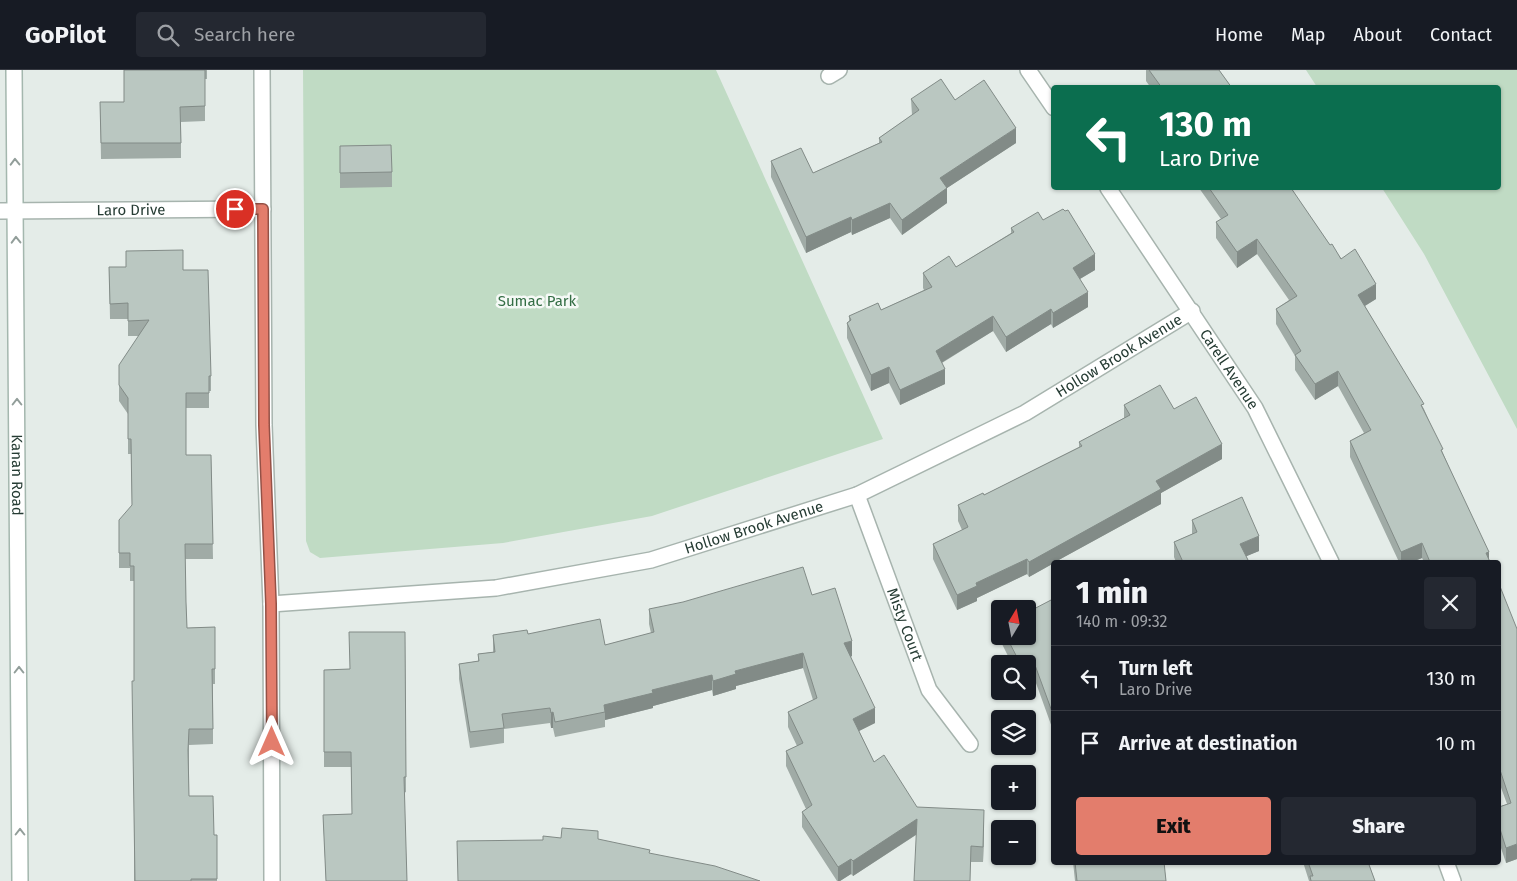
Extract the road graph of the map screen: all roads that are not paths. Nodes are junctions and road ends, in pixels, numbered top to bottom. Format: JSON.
{"nodes":[{"id":1,"x":14,"y":70,"type":"edge"},
{"id":2,"x":262,"y":70,"type":"edge"},
{"id":3,"x":1028,"y":70,"type":"edge"},
{"id":4,"x":1051,"y":104,"type":"edge"},
{"id":5,"x":1109,"y":190,"type":"edge"},
{"id":6,"x":263,"y":209,"type":"junction"},
{"id":7,"x":8,"y":211,"type":"edge"},
{"id":8,"x":1192,"y":311,"type":"junction"},
{"id":9,"x":857,"y":495,"type":"junction"},
{"id":10,"x":1330,"y":560,"type":"edge"},
{"id":11,"x":271,"y":604,"type":"junction"},
{"id":12,"x":970,"y":744,"type":"dead end"},
{"id":13,"x":1447,"y":865,"type":"edge"},
{"id":14,"x":20,"y":881,"type":"edge"},
{"id":15,"x":272,"y":881,"type":"edge"},
{"id":16,"x":1453,"y":881,"type":"edge"}],
"edges":[{"from":7,"to":1,"type":"street","name":"Kanan Road","one_way":true},
{"from":2,"to":6,"type":"street"},
{"from":3,"to":4,"type":"street"},
{"from":5,"to":8,"type":"street","name":"Carell Avenue"},
{"from":6,"to":7,"type":"street","name":"Laro Drive"},
{"from":6,"to":11,"type":"street"},
{"from":14,"to":7,"type":"street","name":"Kanan Road","one_way":true},
{"from":8,"to":9,"type":"street","name":"Hollow Brook Avenue"},
{"from":8,"to":10,"type":"street","name":"Carell Avenue"},
{"from":9,"to":11,"type":"street","name":"Hollow Brook Avenue"},
{"from":9,"to":12,"type":"street","name":"Misty Court"},
{"from":11,"to":15,"type":"street"},
{"from":13,"to":16,"type":"street"}]}
